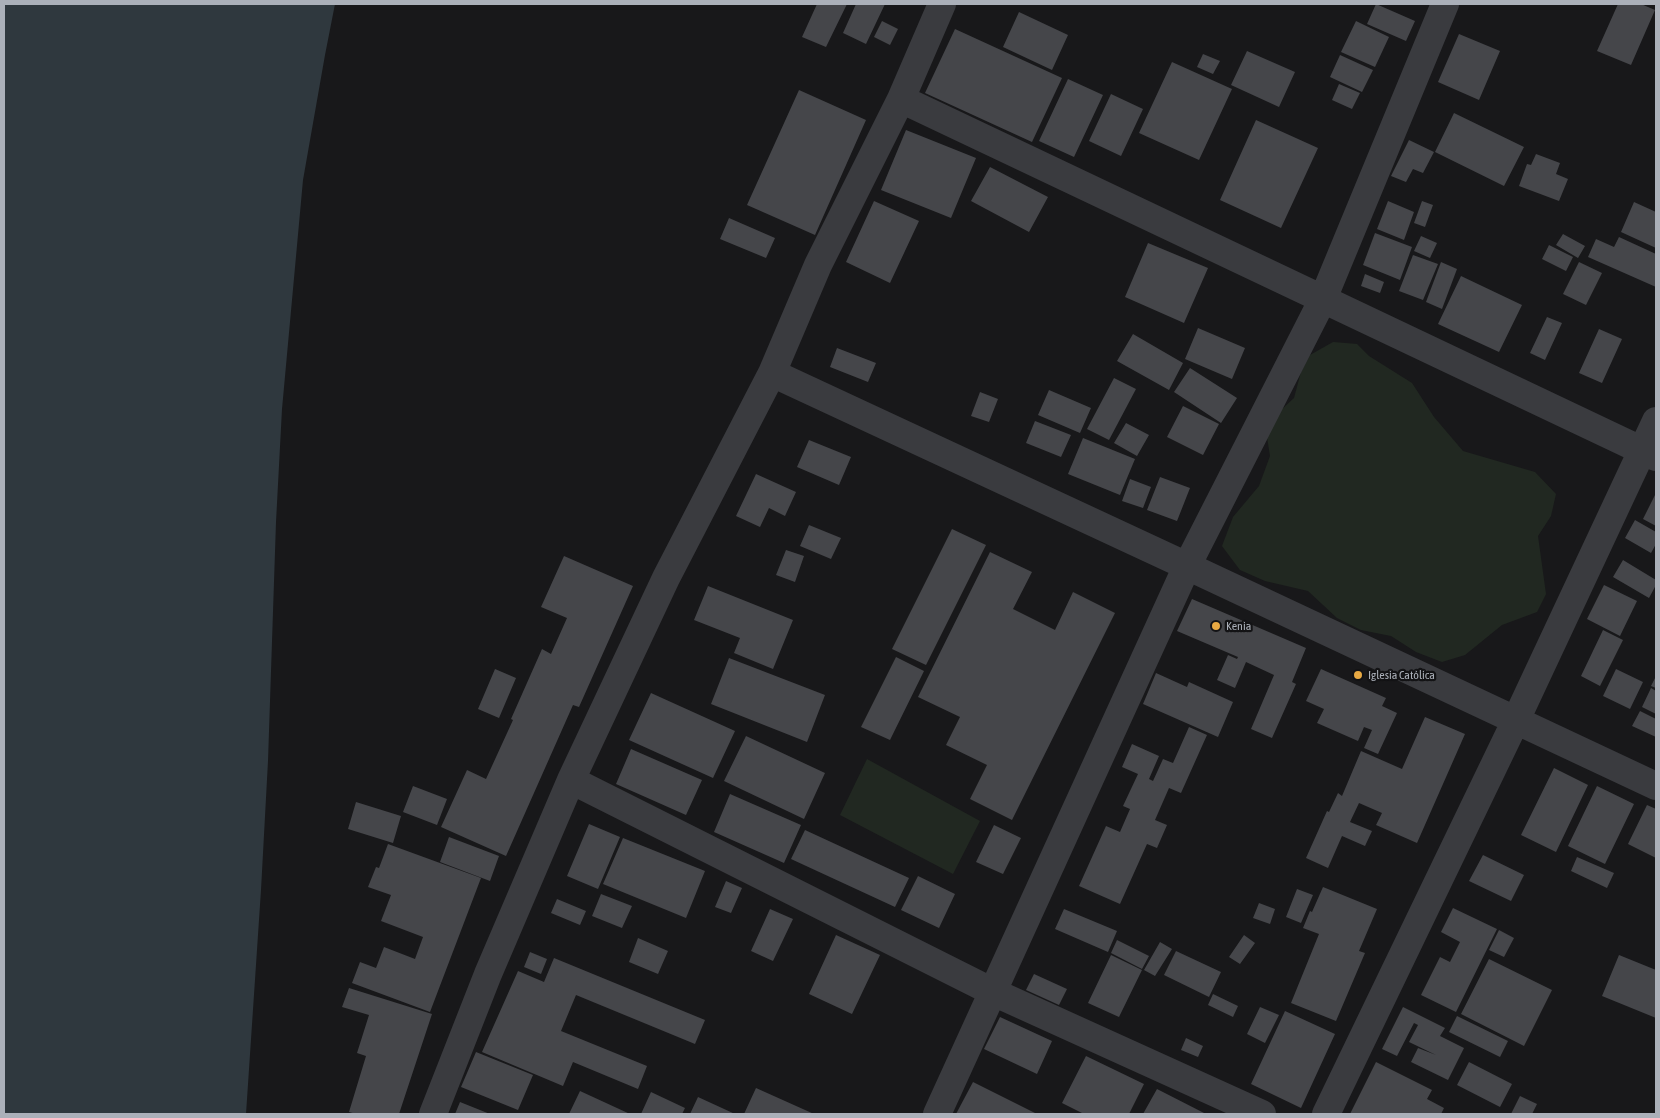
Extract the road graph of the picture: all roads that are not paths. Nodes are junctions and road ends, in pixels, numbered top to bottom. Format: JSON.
{"nodes":[{"id":1,"x":942,"y":4,"type":"edge"},
{"id":2,"x":1445,"y":4,"type":"edge"},
{"id":3,"x":901,"y":99,"type":"junction"},
{"id":4,"x":1323,"y":299,"type":"junction"},
{"id":5,"x":772,"y":374,"type":"junction"},
{"id":6,"x":1656,"y":421,"type":"edge"},
{"id":7,"x":1649,"y":454,"type":"edge"},
{"id":8,"x":1187,"y":566,"type":"junction"},
{"id":9,"x":1516,"y":720,"type":"junction"},
{"id":10,"x":571,"y":780,"type":"junction"},
{"id":11,"x":1656,"y":786,"type":"edge"},
{"id":12,"x":993,"y":992,"type":"junction"},
{"id":13,"x":434,"y":1114,"type":"edge"},
{"id":14,"x":937,"y":1114,"type":"edge"},
{"id":15,"x":1262,"y":1114,"type":"edge"},
{"id":16,"x":1326,"y":1114,"type":"edge"}],
"edges":[{"from":1,"to":3,"type":"street"},
{"from":2,"to":4,"type":"street"},
{"from":3,"to":4,"type":"street"},
{"from":3,"to":5,"type":"street"},
{"from":4,"to":7,"type":"street"},
{"from":4,"to":8,"type":"street"},
{"from":5,"to":8,"type":"street"},
{"from":5,"to":10,"type":"street"},
{"from":6,"to":7,"type":"street"},
{"from":7,"to":9,"type":"street"},
{"from":8,"to":9,"type":"street"},
{"from":8,"to":12,"type":"street"},
{"from":9,"to":11,"type":"street"},
{"from":9,"to":16,"type":"street"},
{"from":10,"to":12,"type":"street"},
{"from":10,"to":13,"type":"street"},
{"from":12,"to":14,"type":"street"},
{"from":12,"to":15,"type":"street"}]}
